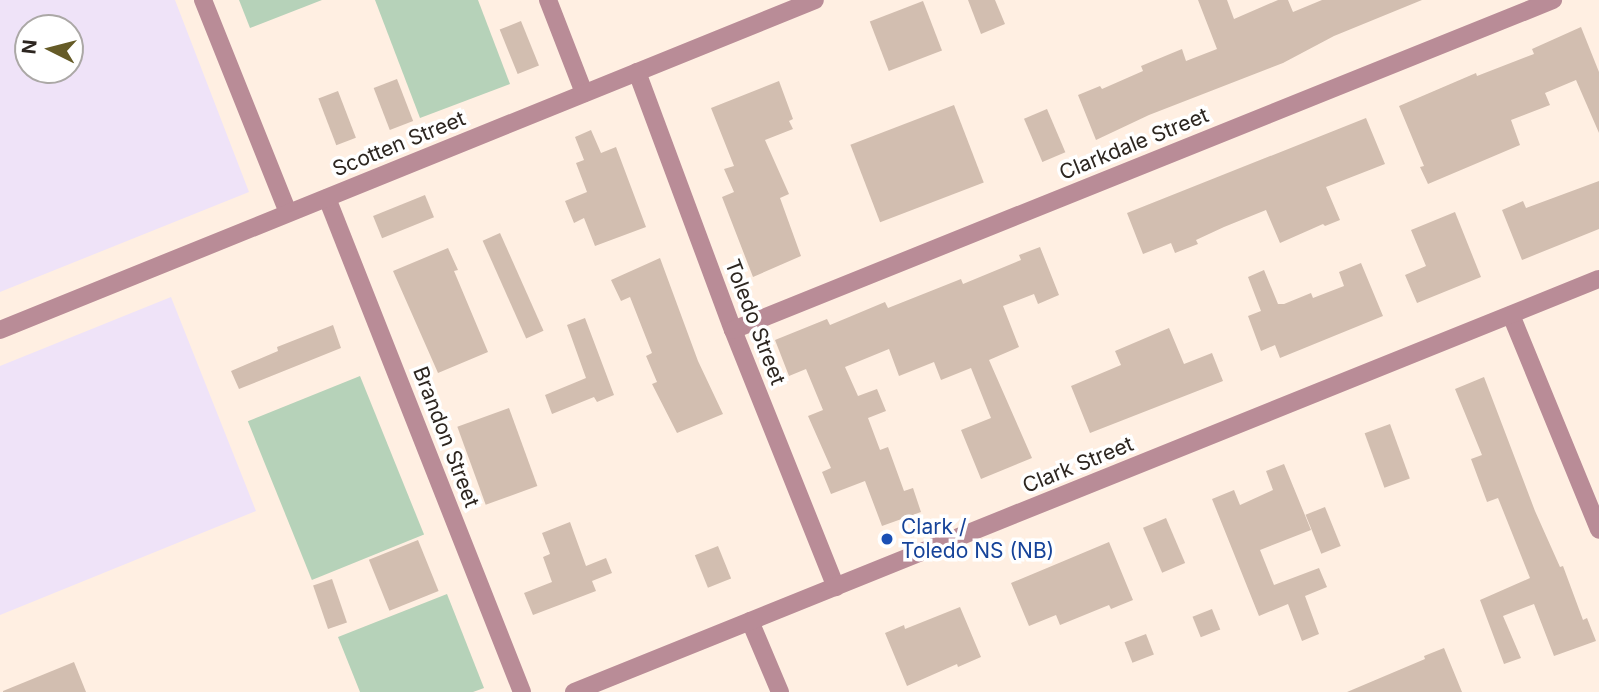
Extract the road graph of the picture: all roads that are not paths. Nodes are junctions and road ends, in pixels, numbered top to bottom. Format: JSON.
{"nodes":[{"id":1,"x":203,"y":0,"type":"edge"},
{"id":2,"x":548,"y":0,"type":"edge"},
{"id":3,"x":815,"y":0,"type":"edge"},
{"id":4,"x":1553,"y":0,"type":"edge"},
{"id":5,"x":636,"y":72,"type":"junction"},
{"id":6,"x":584,"y":93,"type":"junction"},
{"id":7,"x":327,"y":198,"type":"junction"},
{"id":8,"x":288,"y":213,"type":"junction"},
{"id":9,"x":1599,"y":279,"type":"edge"},
{"id":10,"x":1511,"y":315,"type":"junction"},
{"id":11,"x":0,"y":330,"type":"edge"},
{"id":12,"x":733,"y":330,"type":"junction"},
{"id":13,"x":1599,"y":530,"type":"edge"},
{"id":14,"x":836,"y":587,"type":"junction"},
{"id":15,"x":750,"y":621,"type":"junction"},
{"id":16,"x":522,"y":692,"type":"edge"},
{"id":17,"x":575,"y":692,"type":"edge"},
{"id":18,"x":780,"y":692,"type":"edge"}],
"edges":[{"from":1,"to":8,"type":"street"},
{"from":2,"to":6,"type":"street"},
{"from":3,"to":5,"type":"street","name":"Scotten Street"},
{"from":4,"to":12,"type":"street","name":"Clarkdale Street"},
{"from":5,"to":6,"type":"street","name":"Scotten Street"},
{"from":5,"to":12,"type":"street","name":"Toledo Street"},
{"from":6,"to":7,"type":"street","name":"Scotten Street"},
{"from":7,"to":8,"type":"street","name":"Scotten Street"},
{"from":7,"to":16,"type":"street","name":"Brandon Street"},
{"from":8,"to":11,"type":"street","name":"Scotten Street"},
{"from":9,"to":10,"type":"street","name":"Clark Street"},
{"from":10,"to":13,"type":"street"},
{"from":10,"to":14,"type":"street","name":"Clark Street"},
{"from":12,"to":14,"type":"street","name":"Toledo Street"},
{"from":14,"to":15,"type":"street","name":"Clark Street"},
{"from":15,"to":17,"type":"street","name":"Clark Street"},
{"from":15,"to":18,"type":"street"}]}
